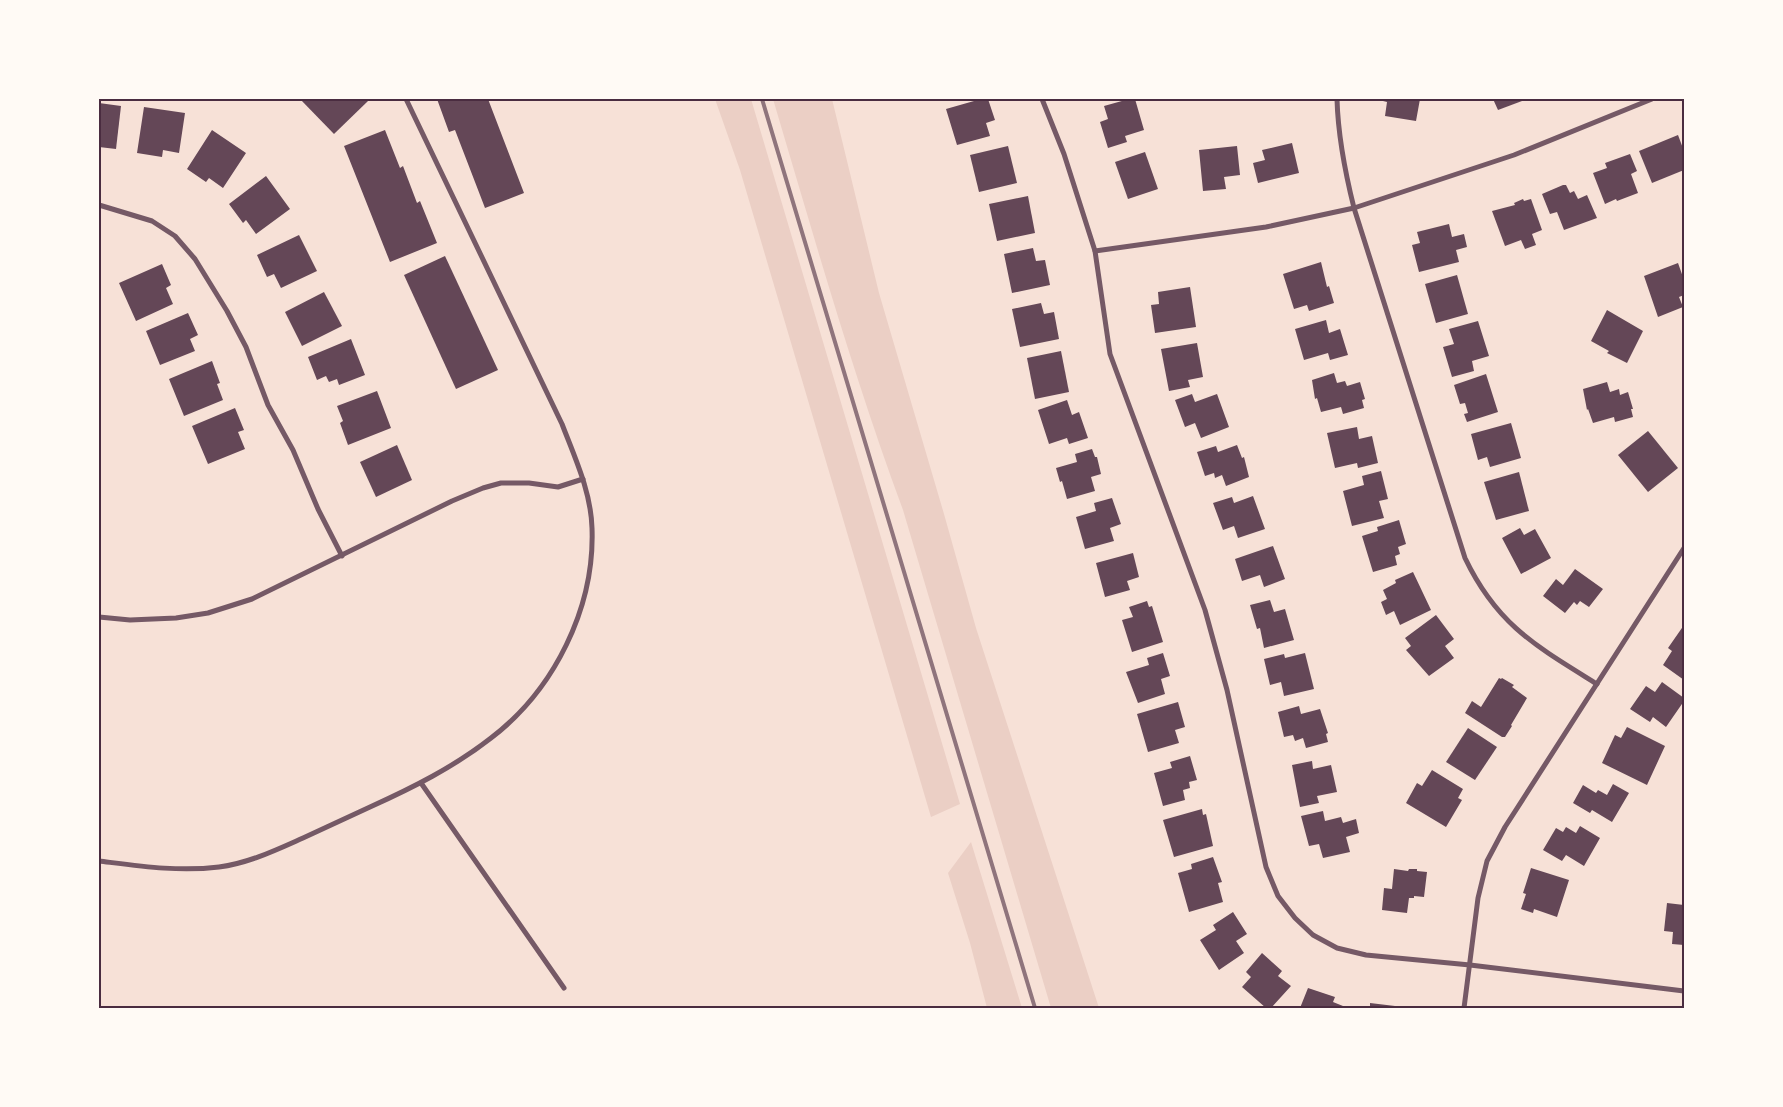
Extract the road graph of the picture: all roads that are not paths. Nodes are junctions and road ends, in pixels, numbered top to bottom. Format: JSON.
{"nodes":[{"id":1,"x":406,"y":99,"type":"edge"},
{"id":2,"x":1042,"y":99,"type":"edge"},
{"id":3,"x":1337,"y":99,"type":"edge"},
{"id":4,"x":1652,"y":99,"type":"edge"},
{"id":5,"x":99,"y":205,"type":"edge"},
{"id":6,"x":1354,"y":208,"type":"junction"},
{"id":7,"x":1095,"y":251,"type":"junction"},
{"id":8,"x":583,"y":479,"type":"junction"},
{"id":9,"x":1684,"y":548,"type":"edge"},
{"id":10,"x":342,"y":556,"type":"junction"},
{"id":11,"x":99,"y":617,"type":"edge"},
{"id":12,"x":1597,"y":684,"type":"junction"},
{"id":13,"x":421,"y":783,"type":"junction"},
{"id":14,"x":99,"y":861,"type":"edge"},
{"id":15,"x":1470,"y":965,"type":"junction"},
{"id":16,"x":564,"y":988,"type":"dead end"},
{"id":17,"x":1684,"y":991,"type":"edge"},
{"id":18,"x":1464,"y":1008,"type":"edge"}],
"edges":[{"from":1,"to":8,"type":"street"},
{"from":2,"to":7,"type":"street"},
{"from":3,"to":6,"type":"street"},
{"from":4,"to":6,"type":"street"},
{"from":5,"to":10,"type":"street"},
{"from":6,"to":7,"type":"street"},
{"from":6,"to":12,"type":"street"},
{"from":7,"to":15,"type":"street"},
{"from":8,"to":10,"type":"street"},
{"from":8,"to":13,"type":"street"},
{"from":9,"to":12,"type":"street"},
{"from":10,"to":11,"type":"street"},
{"from":12,"to":15,"type":"street"},
{"from":13,"to":14,"type":"street"},
{"from":13,"to":16,"type":"street"},
{"from":15,"to":17,"type":"street"},
{"from":15,"to":18,"type":"street"}]}
